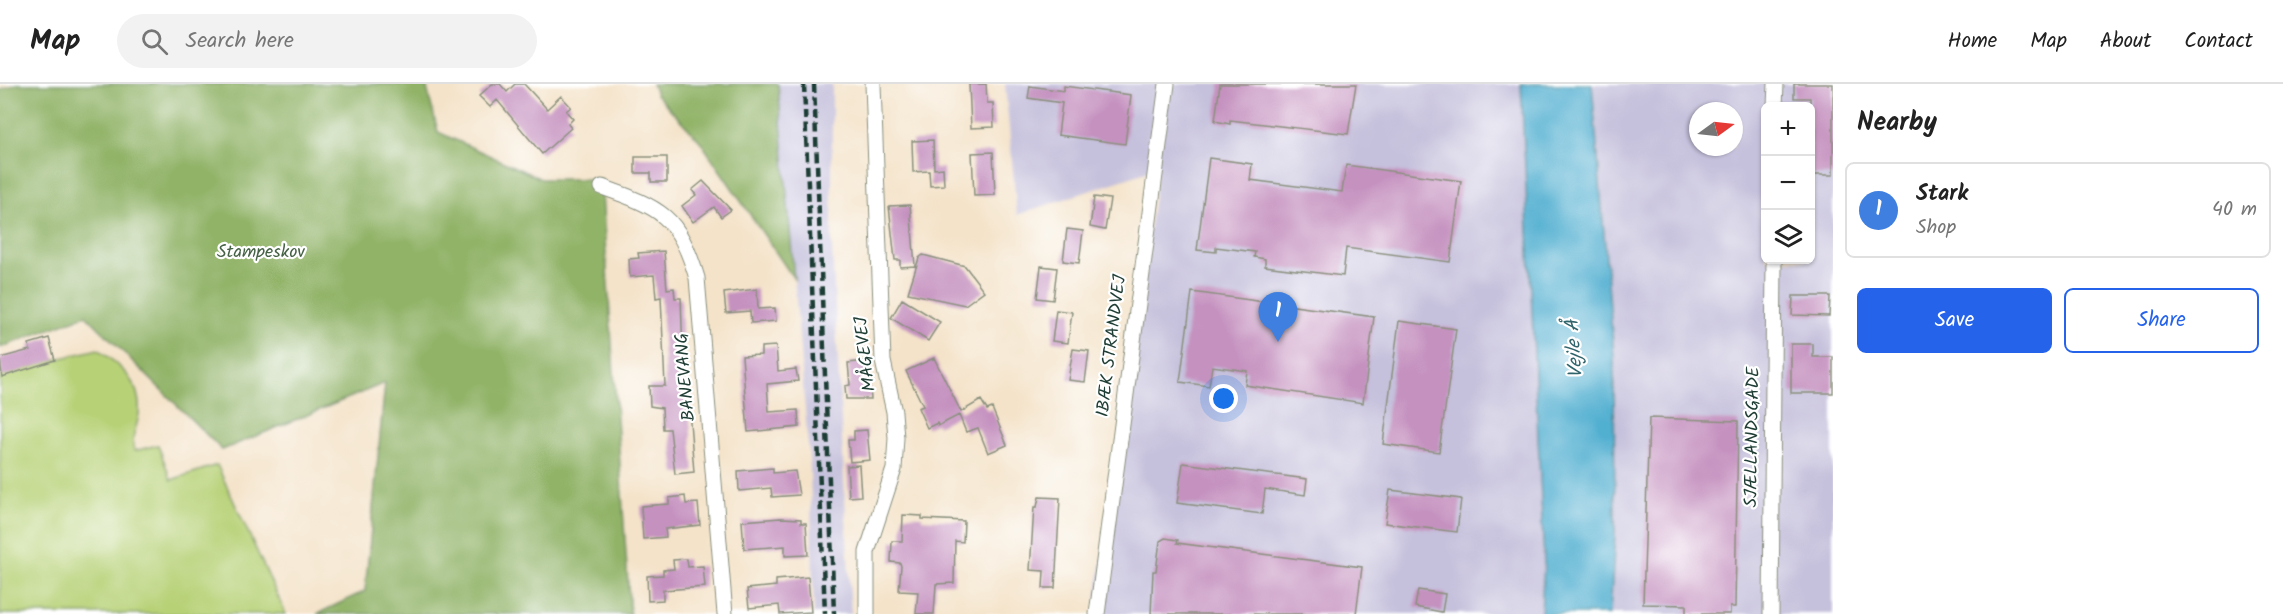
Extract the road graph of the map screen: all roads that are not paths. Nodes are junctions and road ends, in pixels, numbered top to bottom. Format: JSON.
{"nodes":[{"id":1,"x":873,"y":84,"type":"edge"},
{"id":2,"x":1167,"y":84,"type":"edge"},
{"id":3,"x":1776,"y":84,"type":"edge"},
{"id":4,"x":1775,"y":102,"type":"edge"},
{"id":5,"x":602,"y":187,"type":"dead end"},
{"id":6,"x":1774,"y":264,"type":"edge"},
{"id":7,"x":725,"y":614,"type":"edge"},
{"id":8,"x":867,"y":614,"type":"edge"},
{"id":9,"x":1097,"y":614,"type":"edge"},
{"id":10,"x":1771,"y":614,"type":"edge"}],
"edges":[{"from":1,"to":8,"type":"street","name":"MÅGEVEJ"},
{"from":2,"to":9,"type":"street","name":"IBÆK STRANDVEJ"},
{"from":3,"to":4,"type":"street"},
{"from":5,"to":7,"type":"street","name":"BANEVANG"},
{"from":6,"to":10,"type":"street","name":"SJÆLLANDSGADE"}]}
